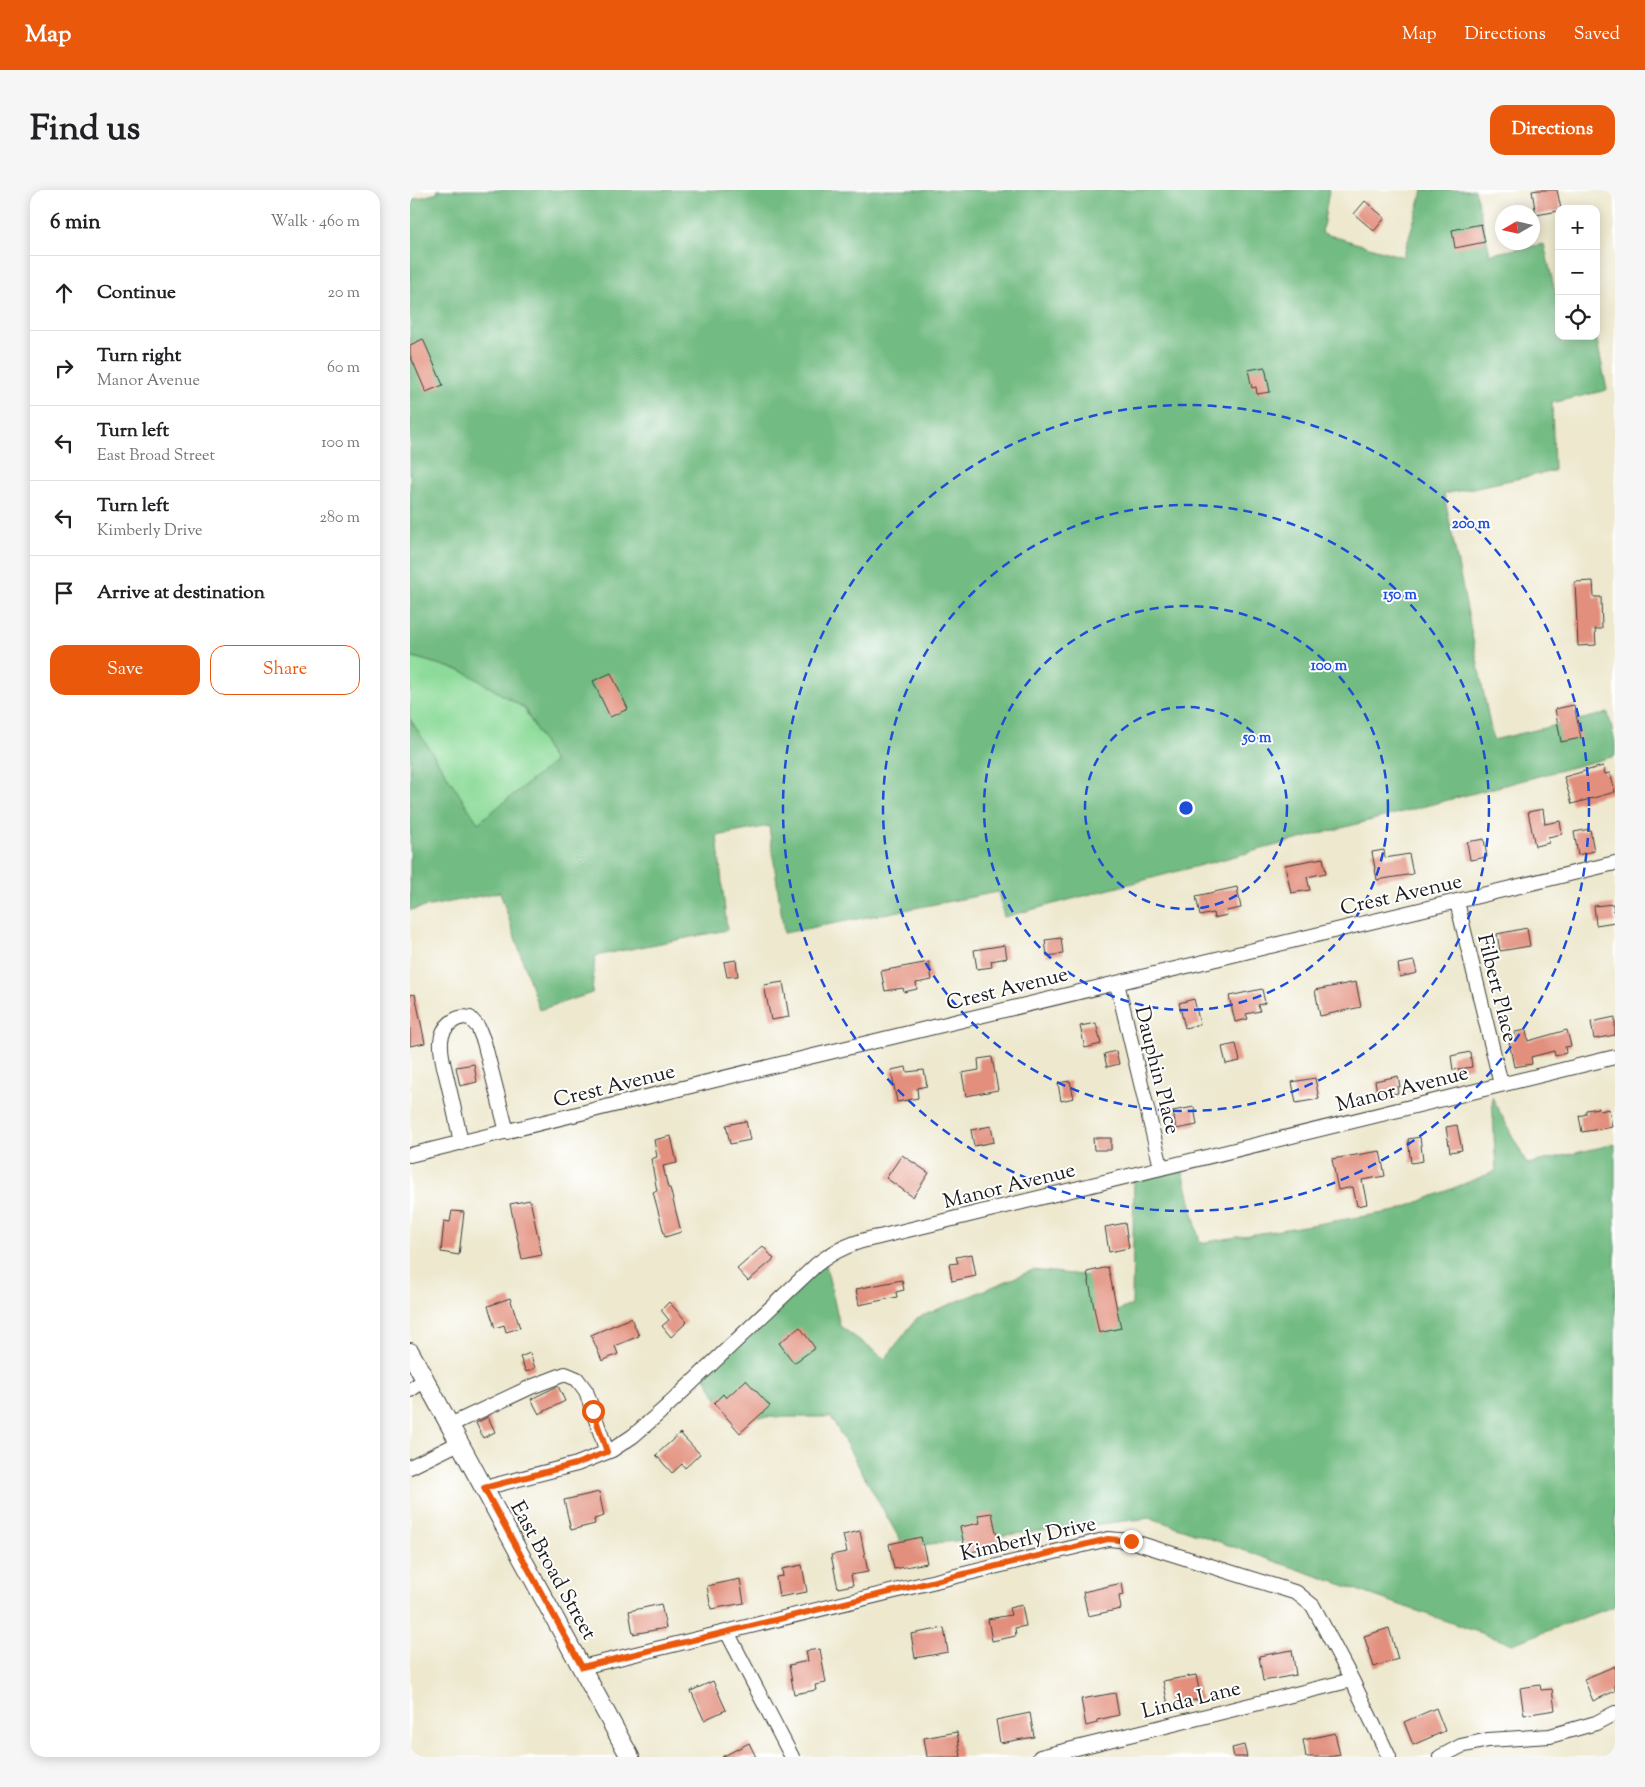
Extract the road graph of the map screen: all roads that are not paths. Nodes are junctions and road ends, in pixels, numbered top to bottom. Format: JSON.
{"nodes":[{"id":1,"x":1615,"y":864,"type":"edge"},
{"id":2,"x":1457,"y":902,"type":"junction"},
{"id":3,"x":1117,"y":983,"type":"junction"},
{"id":4,"x":1615,"y":1057,"type":"edge"},
{"id":5,"x":1501,"y":1084,"type":"junction"},
{"id":6,"x":507,"y":1132,"type":"junction"},
{"id":7,"x":461,"y":1143,"type":"junction"},
{"id":8,"x":410,"y":1155,"type":"edge"},
{"id":9,"x":1161,"y":1167,"type":"junction"},
{"id":10,"x":410,"y":1352,"type":"edge"},
{"id":11,"x":425,"y":1380,"type":"junction"},
{"id":12,"x":410,"y":1390,"type":"edge"},
{"id":13,"x":450,"y":1425,"type":"junction"},
{"id":14,"x":459,"y":1443,"type":"junction"},
{"id":15,"x":607,"y":1452,"type":"junction"},
{"id":16,"x":410,"y":1458,"type":"edge"},
{"id":17,"x":428,"y":1458,"type":"junction"},
{"id":18,"x":410,"y":1466,"type":"edge"},
{"id":19,"x":484,"y":1488,"type":"junction"},
{"id":20,"x":727,"y":1632,"type":"junction"},
{"id":21,"x":582,"y":1667,"type":"junction"},
{"id":22,"x":1352,"y":1680,"type":"junction"},
{"id":23,"x":1615,"y":1714,"type":"edge"},
{"id":24,"x":630,"y":1757,"type":"edge"},
{"id":25,"x":792,"y":1757,"type":"edge"},
{"id":26,"x":1040,"y":1757,"type":"edge"},
{"id":27,"x":1389,"y":1757,"type":"edge"},
{"id":28,"x":1440,"y":1757,"type":"edge"}],
"edges":[{"from":1,"to":2,"type":"street","name":"Crest Avenue"},
{"from":2,"to":3,"type":"street","name":"Crest Avenue"},
{"from":2,"to":5,"type":"street","name":"Filbert Place"},
{"from":3,"to":6,"type":"street","name":"Crest Avenue"},
{"from":3,"to":9,"type":"street","name":"Dauphin Place"},
{"from":4,"to":5,"type":"street","name":"Manor Avenue"},
{"from":5,"to":9,"type":"street","name":"Manor Avenue"},
{"from":6,"to":7,"type":"street","name":"Crest Avenue"},
{"from":6,"to":7,"type":"street"},
{"from":7,"to":8,"type":"street","name":"Crest Avenue"},
{"from":9,"to":15,"type":"street","name":"Manor Avenue"},
{"from":10,"to":11,"type":"main road","name":"East Broad Street"},
{"from":11,"to":12,"type":"street"},
{"from":11,"to":13,"type":"main road","name":"East Broad Street"},
{"from":13,"to":14,"type":"main road","name":"East Broad Street"},
{"from":13,"to":15,"type":"street"},
{"from":14,"to":17,"type":"street"},
{"from":14,"to":19,"type":"main road","name":"East Broad Street"},
{"from":15,"to":19,"type":"street","name":"Manor Avenue"},
{"from":16,"to":17,"type":"street"},
{"from":17,"to":18,"type":"street"},
{"from":19,"to":21,"type":"main road","name":"East Broad Street"},
{"from":20,"to":21,"type":"street","name":"Kimberly Drive"},
{"from":20,"to":22,"type":"street","name":"Kimberly Drive"},
{"from":20,"to":25,"type":"street"},
{"from":21,"to":24,"type":"main road","name":"East Broad Street"},
{"from":22,"to":26,"type":"street","name":"Linda Lane"},
{"from":22,"to":27,"type":"street","name":"Kimberly Drive"},
{"from":23,"to":28,"type":"street"}]}
